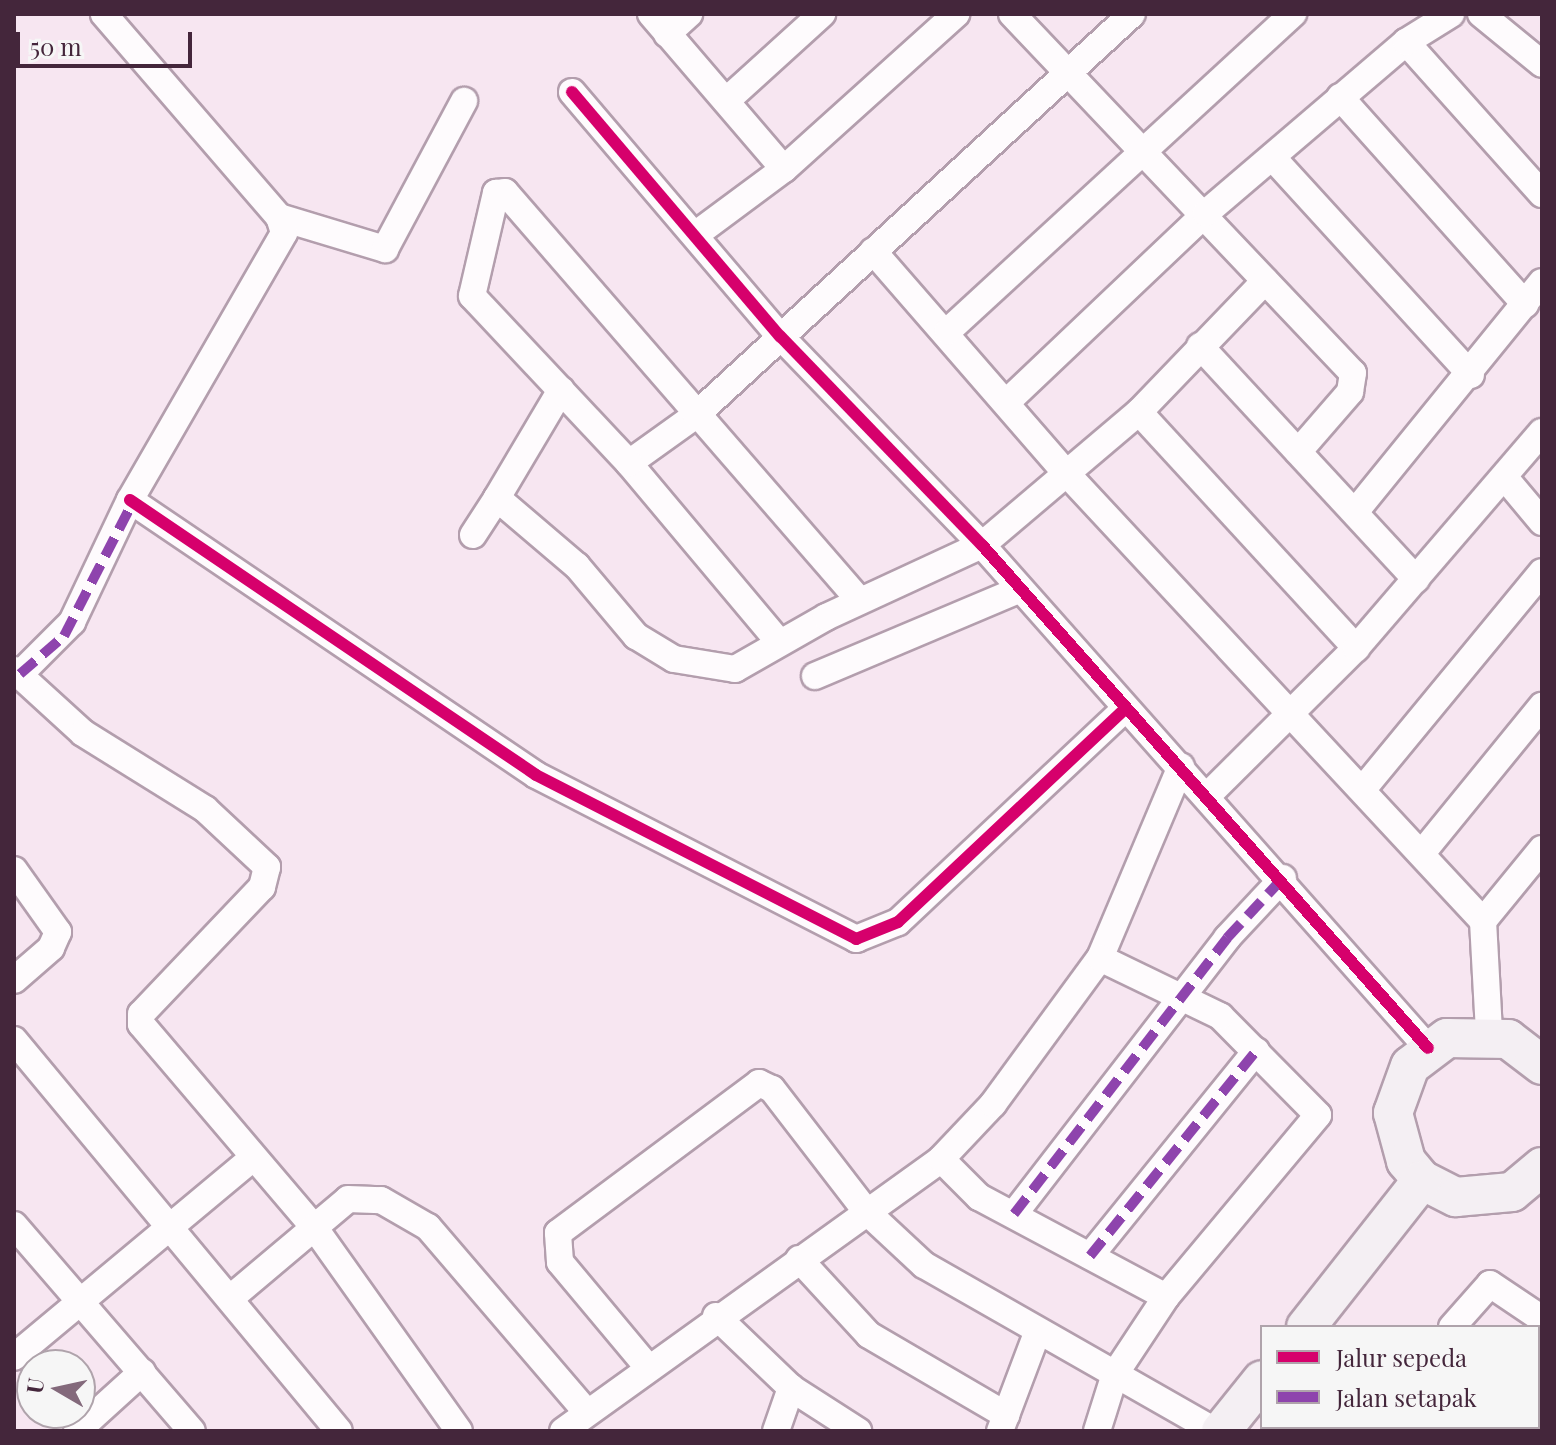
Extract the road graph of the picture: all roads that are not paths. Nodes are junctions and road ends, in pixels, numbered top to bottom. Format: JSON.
{"nodes":[{"id":1,"x":104,"y":14,"type":"edge"},
{"id":2,"x":689,"y":14,"type":"edge"},
{"id":3,"x":822,"y":14,"type":"edge"},
{"id":4,"x":956,"y":14,"type":"edge"},
{"id":5,"x":1012,"y":14,"type":"edge"},
{"id":6,"x":1132,"y":14,"type":"edge"},
{"id":7,"x":1293,"y":14,"type":"edge"},
{"id":8,"x":1451,"y":14,"type":"edge"},
{"id":9,"x":1481,"y":14,"type":"edge"},
{"id":10,"x":659,"y":24,"type":"edge"},
{"id":11,"x":1406,"y":42,"type":"junction"},
{"id":12,"x":1542,"y":64,"type":"edge"},
{"id":13,"x":1069,"y":72,"type":"junction"},
{"id":14,"x":572,"y":92,"type":"dead end"},
{"id":15,"x":1340,"y":97,"type":"junction"},
{"id":16,"x":464,"y":101,"type":"dead end"},
{"id":17,"x":726,"y":101,"type":"junction"},
{"id":18,"x":1144,"y":150,"type":"junction"},
{"id":19,"x":1272,"y":157,"type":"junction"},
{"id":20,"x":784,"y":169,"type":"junction"},
{"id":21,"x":1542,"y":194,"type":"edge"},
{"id":22,"x":1206,"y":213,"type":"junction"},
{"id":23,"x":279,"y":217,"type":"junction"},
{"id":24,"x":695,"y":235,"type":"junction"},
{"id":25,"x":873,"y":251,"type":"junction"},
{"id":26,"x":1265,"y":281,"type":"junction"},
{"id":27,"x":1542,"y":282,"type":"edge"},
{"id":28,"x":1525,"y":304,"type":"junction"},
{"id":29,"x":948,"y":331,"type":"junction"},
{"id":30,"x":780,"y":336,"type":"junction"},
{"id":31,"x":1200,"y":346,"type":"junction"},
{"id":32,"x":1471,"y":375,"type":"junction"},
{"id":33,"x":561,"y":390,"type":"junction"},
{"id":34,"x":1009,"y":400,"type":"junction"},
{"id":35,"x":1139,"y":412,"type":"junction"},
{"id":36,"x":696,"y":415,"type":"junction"},
{"id":37,"x":1542,"y":432,"type":"edge"},
{"id":38,"x":1298,"y":452,"type":"junction"},
{"id":39,"x":629,"y":463,"type":"junction"},
{"id":40,"x":1068,"y":475,"type":"junction"},
{"id":41,"x":1506,"y":479,"type":"junction"},
{"id":42,"x":497,"y":498,"type":"junction"},
{"id":43,"x":130,"y":500,"type":"junction"},
{"id":44,"x":1355,"y":512,"type":"junction"},
{"id":45,"x":1542,"y":522,"type":"edge"},
{"id":46,"x":473,"y":535,"type":"dead end"},
{"id":47,"x":982,"y":545,"type":"junction"},
{"id":48,"x":1542,"y":572,"type":"edge"},
{"id":49,"x":1416,"y":579,"type":"junction"},
{"id":50,"x":1016,"y":591,"type":"junction"},
{"id":51,"x":859,"y":600,"type":"junction"},
{"id":52,"x":779,"y":642,"type":"junction"},
{"id":53,"x":1356,"y":648,"type":"junction"},
{"id":54,"x":17,"y":672,"type":"edge"},
{"id":55,"x":815,"y":676,"type":"dead end"},
{"id":56,"x":1542,"y":706,"type":"edge"},
{"id":57,"x":1124,"y":710,"type":"junction"},
{"id":58,"x":1289,"y":713,"type":"junction"},
{"id":59,"x":1181,"y":766,"type":"junction"},
{"id":60,"x":1363,"y":789,"type":"junction"},
{"id":61,"x":1208,"y":795,"type":"junction"},
{"id":62,"x":1542,"y":849,"type":"edge"},
{"id":63,"x":1422,"y":853,"type":"junction"},
{"id":64,"x":14,"y":870,"type":"edge"},
{"id":65,"x":1283,"y":878,"type":"junction"},
{"id":66,"x":1483,"y":921,"type":"junction"},
{"id":67,"x":1100,"y":958,"type":"junction"},
{"id":68,"x":14,"y":980,"type":"edge"},
{"id":69,"x":1183,"y":998,"type":"junction"},
{"id":70,"x":1489,"y":1033,"type":"junction"},
{"id":71,"x":14,"y":1040,"type":"edge"},
{"id":72,"x":1428,"y":1048,"type":"junction"},
{"id":73,"x":1256,"y":1051,"type":"junction"},
{"id":74,"x":1541,"y":1061,"type":"edge"},
{"id":75,"x":252,"y":1159,"type":"junction"},
{"id":76,"x":941,"y":1159,"type":"junction"},
{"id":77,"x":1542,"y":1168,"type":"edge"},
{"id":78,"x":1422,"y":1180,"type":"junction"},
{"id":79,"x":866,"y":1211,"type":"junction"},
{"id":80,"x":1014,"y":1214,"type":"junction"},
{"id":81,"x":15,"y":1227,"type":"edge"},
{"id":82,"x":172,"y":1227,"type":"junction"},
{"id":83,"x":314,"y":1227,"type":"junction"},
{"id":84,"x":1090,"y":1256,"type":"junction"},
{"id":85,"x":799,"y":1259,"type":"junction"},
{"id":86,"x":233,"y":1296,"type":"junction"},
{"id":87,"x":1166,"y":1297,"type":"junction"},
{"id":88,"x":78,"y":1303,"type":"junction"},
{"id":89,"x":716,"y":1316,"type":"junction"},
{"id":90,"x":1542,"y":1319,"type":"edge"},
{"id":91,"x":1308,"y":1325,"type":"edge"},
{"id":92,"x":1454,"y":1325,"type":"edge"},
{"id":93,"x":1037,"y":1333,"type":"junction"},
{"id":94,"x":14,"y":1357,"type":"edge"},
{"id":95,"x":646,"y":1365,"type":"junction"},
{"id":96,"x":142,"y":1372,"type":"junction"},
{"id":97,"x":1115,"y":1374,"type":"junction"},
{"id":98,"x":1260,"y":1382,"type":"edge"},
{"id":99,"x":791,"y":1388,"type":"junction"},
{"id":100,"x":585,"y":1410,"type":"junction"},
{"id":101,"x":1003,"y":1423,"type":"edge"},
{"id":102,"x":77,"y":1431,"type":"edge"},
{"id":103,"x":192,"y":1431,"type":"edge"},
{"id":104,"x":339,"y":1431,"type":"edge"},
{"id":105,"x":459,"y":1431,"type":"edge"},
{"id":106,"x":563,"y":1431,"type":"edge"},
{"id":107,"x":776,"y":1431,"type":"edge"},
{"id":108,"x":858,"y":1431,"type":"edge"},
{"id":109,"x":1097,"y":1431,"type":"edge"},
{"id":110,"x":1218,"y":1431,"type":"edge"}],
"edges":[{"from":1,"to":23,"type":"street"},
{"from":2,"to":10,"type":"street"},
{"from":3,"to":17,"type":"street"},
{"from":4,"to":20,"type":"street"},
{"from":5,"to":13,"type":"street"},
{"from":6,"to":13,"type":"street"},
{"from":7,"to":18,"type":"street"},
{"from":8,"to":11,"type":"street"},
{"from":9,"to":12,"type":"street"},
{"from":10,"to":17,"type":"street"},
{"from":11,"to":15,"type":"street"},
{"from":11,"to":21,"type":"street"},
{"from":13,"to":18,"type":"street"},
{"from":13,"to":25,"type":"street"},
{"from":14,"to":24,"type":"street"},
{"from":15,"to":19,"type":"street"},
{"from":15,"to":28,"type":"street"},
{"from":16,"to":23,"type":"street"},
{"from":17,"to":20,"type":"street"},
{"from":18,"to":22,"type":"street"},
{"from":18,"to":29,"type":"street"},
{"from":19,"to":22,"type":"street"},
{"from":19,"to":32,"type":"street"},
{"from":20,"to":24,"type":"street"},
{"from":22,"to":26,"type":"street"},
{"from":22,"to":34,"type":"street"},
{"from":23,"to":43,"type":"street"},
{"from":24,"to":30,"type":"street"},
{"from":25,"to":29,"type":"street"},
{"from":25,"to":30,"type":"street"},
{"from":26,"to":31,"type":"street"},
{"from":26,"to":38,"type":"street"},
{"from":27,"to":28,"type":"street"},
{"from":28,"to":32,"type":"street"},
{"from":29,"to":34,"type":"street"},
{"from":30,"to":36,"type":"street"},
{"from":30,"to":47,"type":"street"},
{"from":31,"to":35,"type":"street"},
{"from":31,"to":38,"type":"street"},
{"from":32,"to":44,"type":"street"},
{"from":33,"to":36,"type":"street"},
{"from":33,"to":39,"type":"street"},
{"from":33,"to":42,"type":"street"},
{"from":34,"to":40,"type":"street"},
{"from":35,"to":40,"type":"street"},
{"from":35,"to":53,"type":"street"},
{"from":36,"to":39,"type":"street"},
{"from":36,"to":51,"type":"street"},
{"from":37,"to":41,"type":"street"},
{"from":38,"to":44,"type":"street"},
{"from":39,"to":52,"type":"street"},
{"from":40,"to":47,"type":"street"},
{"from":40,"to":58,"type":"street"},
{"from":41,"to":45,"type":"street"},
{"from":41,"to":49,"type":"street"},
{"from":42,"to":46,"type":"street"},
{"from":42,"to":52,"type":"street"},
{"from":43,"to":54,"type":"street"},
{"from":43,"to":57,"type":"street"},
{"from":44,"to":49,"type":"street"},
{"from":47,"to":50,"type":"street"},
{"from":47,"to":51,"type":"street"},
{"from":48,"to":60,"type":"street"},
{"from":49,"to":53,"type":"street"},
{"from":50,"to":55,"type":"street"},
{"from":50,"to":57,"type":"street"},
{"from":51,"to":52,"type":"street"},
{"from":53,"to":58,"type":"street"},
{"from":54,"to":75,"type":"street"},
{"from":56,"to":63,"type":"street"},
{"from":57,"to":59,"type":"street"},
{"from":58,"to":60,"type":"street"},
{"from":58,"to":61,"type":"street"},
{"from":59,"to":61,"type":"street"},
{"from":59,"to":67,"type":"street"},
{"from":60,"to":63,"type":"street"},
{"from":61,"to":65,"type":"street"},
{"from":62,"to":66,"type":"street"},
{"from":63,"to":66,"type":"street"},
{"from":64,"to":68,"type":"street"},
{"from":65,"to":69,"type":"street"},
{"from":65,"to":72,"type":"street"},
{"from":66,"to":70,"type":"street"},
{"from":67,"to":69,"type":"street"},
{"from":67,"to":76,"type":"street"},
{"from":69,"to":73,"type":"street"},
{"from":69,"to":80,"type":"street"},
{"from":70,"to":72,"type":"street"},
{"from":70,"to":74,"type":"street"},
{"from":71,"to":82,"type":"street"},
{"from":72,"to":78,"type":"street"},
{"from":73,"to":84,"type":"street"},
{"from":73,"to":87,"type":"street"},
{"from":75,"to":82,"type":"street"},
{"from":75,"to":83,"type":"street"},
{"from":76,"to":79,"type":"street"},
{"from":76,"to":80,"type":"street"},
{"from":77,"to":78,"type":"street"},
{"from":78,"to":91,"type":"street"},
{"from":79,"to":85,"type":"street"},
{"from":79,"to":93,"type":"street"},
{"from":79,"to":95,"type":"street"},
{"from":80,"to":84,"type":"street"},
{"from":81,"to":88,"type":"street"},
{"from":82,"to":86,"type":"street"},
{"from":82,"to":88,"type":"street"},
{"from":83,"to":86,"type":"street"},
{"from":83,"to":100,"type":"street"},
{"from":83,"to":105,"type":"street"},
{"from":84,"to":87,"type":"street"},
{"from":85,"to":89,"type":"street"},
{"from":85,"to":101,"type":"street"},
{"from":86,"to":104,"type":"street"},
{"from":87,"to":97,"type":"street"},
{"from":88,"to":94,"type":"street"},
{"from":88,"to":96,"type":"street"},
{"from":89,"to":95,"type":"street"},
{"from":89,"to":99,"type":"street"},
{"from":90,"to":92,"type":"street"},
{"from":93,"to":97,"type":"street"},
{"from":93,"to":101,"type":"street"},
{"from":95,"to":100,"type":"street"},
{"from":96,"to":102,"type":"street"},
{"from":96,"to":103,"type":"street"},
{"from":97,"to":109,"type":"street"},
{"from":97,"to":110,"type":"street"},
{"from":98,"to":110,"type":"street"},
{"from":99,"to":107,"type":"street"},
{"from":99,"to":108,"type":"street"},
{"from":100,"to":106,"type":"street"}]}
